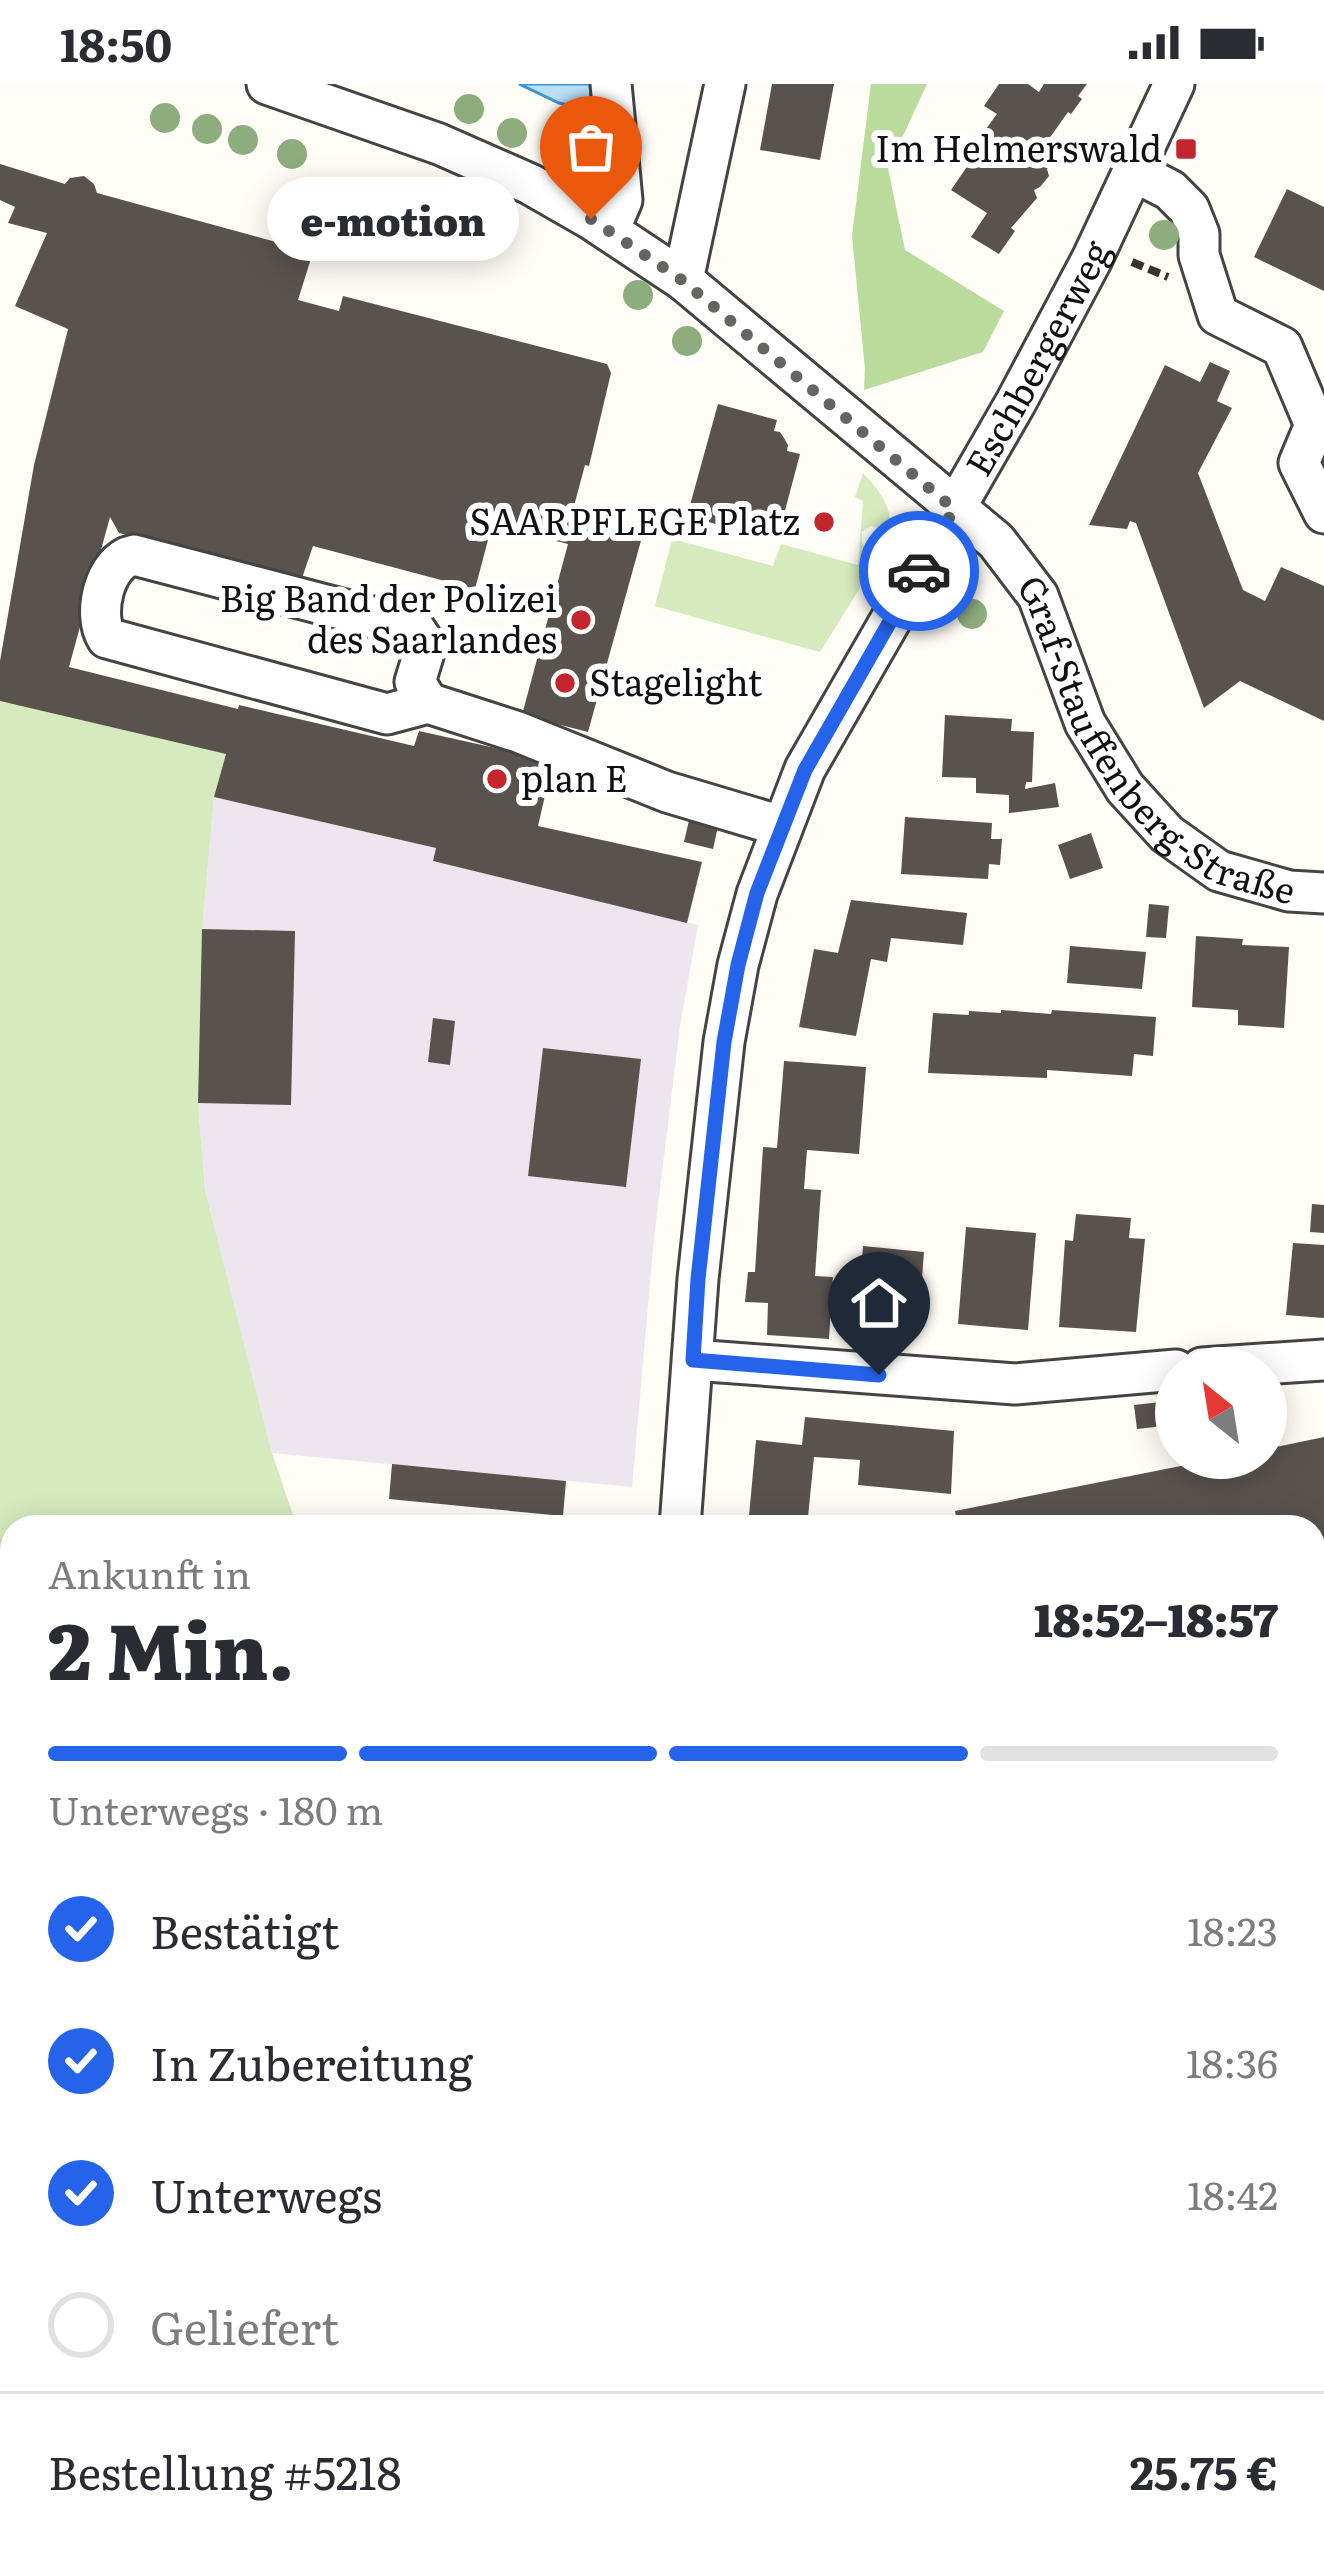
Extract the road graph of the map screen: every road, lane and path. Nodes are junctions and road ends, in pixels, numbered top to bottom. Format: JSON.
{"nodes":[{"id":1,"x":267,"y":84,"type":"edge"},
{"id":2,"x":611,"y":84,"type":"edge"},
{"id":3,"x":725,"y":84,"type":"edge"},
{"id":4,"x":1174,"y":84,"type":"edge"},
{"id":5,"x":1133,"y":171,"type":"junction"},
{"id":6,"x":609,"y":230,"type":"junction"},
{"id":7,"x":1136,"y":264,"type":"dead end"},
{"id":8,"x":682,"y":280,"type":"junction"},
{"id":9,"x":1174,"y":280,"type":"dead end"},
{"id":10,"x":954,"y":509,"type":"junction"},
{"id":11,"x":1324,"y":513,"type":"edge"},
{"id":12,"x":428,"y":703,"type":"junction"},
{"id":13,"x":781,"y":826,"type":"junction"},
{"id":14,"x":1324,"y":893,"type":"edge"},
{"id":15,"x":693,"y":1360,"type":"junction"},
{"id":16,"x":1324,"y":1360,"type":"edge"},
{"id":17,"x":1287,"y":1362,"type":"edge"},
{"id":18,"x":1155,"y":1372,"type":"edge"},
{"id":19,"x":681,"y":1515,"type":"edge"}],
"edges":[{"from":1,"to":6,"type":"street","name":"Graf-Stauffenberg-Straße"},
{"from":2,"to":6,"type":"street"},
{"from":3,"to":8,"type":"street"},
{"from":4,"to":5,"type":"street","name":"Eschbergerweg"},
{"from":5,"to":10,"type":"street","name":"Eschbergerweg"},
{"from":5,"to":11,"type":"street"},
{"from":6,"to":8,"type":"street","name":"Graf-Stauffenberg-Straße"},
{"from":7,"to":9,"type":"path"},
{"from":8,"to":10,"type":"street","name":"Graf-Stauffenberg-Straße"},
{"from":10,"to":13,"type":"street","name":"Eschbergerweg"},
{"from":10,"to":14,"type":"street","name":"Graf-Stauffenberg-Straße"},
{"from":12,"to":12,"type":"street"},
{"from":12,"to":13,"type":"street"},
{"from":13,"to":15,"type":"street","name":"Eschbergerweg"},
{"from":15,"to":18,"type":"street"},
{"from":15,"to":19,"type":"street","name":"Eschbergerweg"},
{"from":16,"to":17,"type":"street"}]}
